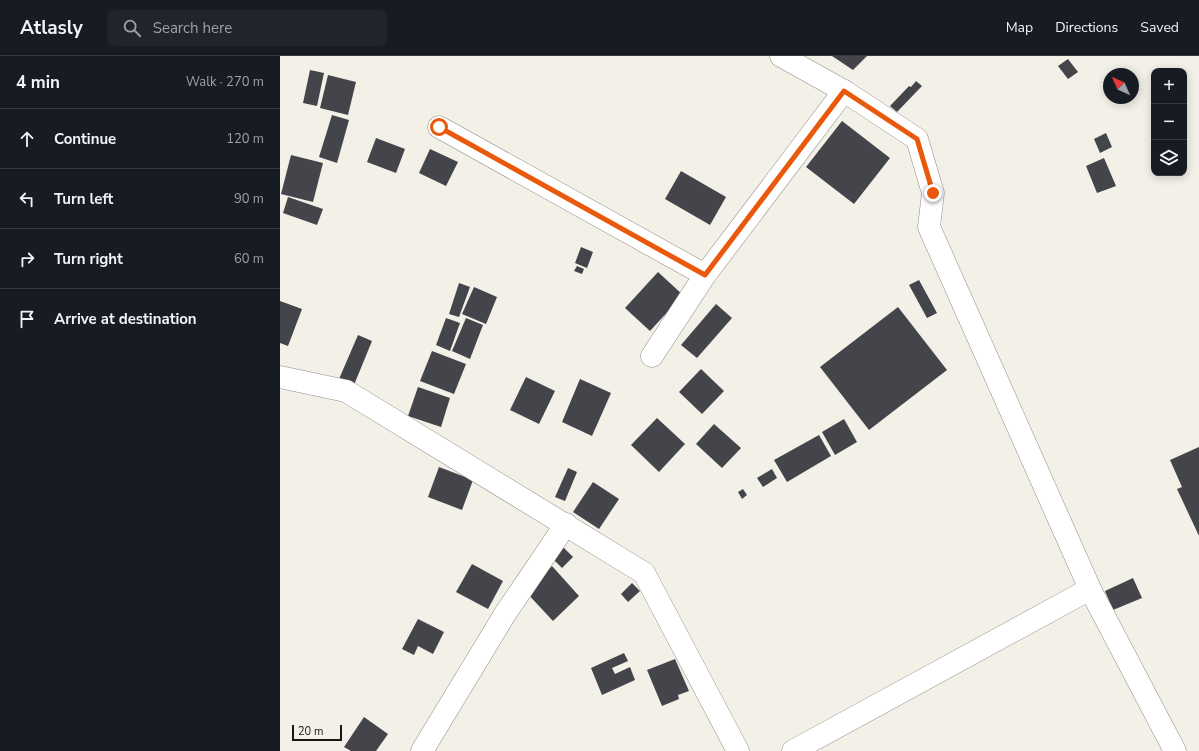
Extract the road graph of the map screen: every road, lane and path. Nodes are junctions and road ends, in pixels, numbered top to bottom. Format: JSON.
{"nodes":[{"id":1,"x":781,"y":56,"type":"edge"},
{"id":2,"x":844,"y":91,"type":"junction"},
{"id":3,"x":439,"y":127,"type":"dead end"},
{"id":4,"x":705,"y":275,"type":"junction"},
{"id":5,"x":652,"y":356,"type":"dead end"},
{"id":6,"x":280,"y":377,"type":"edge"},
{"id":7,"x":566,"y":524,"type":"junction"},
{"id":8,"x":1090,"y":589,"type":"junction"},
{"id":9,"x":422,"y":751,"type":"edge"},
{"id":10,"x":738,"y":751,"type":"edge"},
{"id":11,"x":793,"y":751,"type":"edge"},
{"id":12,"x":1175,"y":751,"type":"edge"}],
"edges":[{"from":1,"to":2,"type":"street"},
{"from":2,"to":4,"type":"street"},
{"from":2,"to":8,"type":"street"},
{"from":3,"to":4,"type":"street"},
{"from":4,"to":5,"type":"street"},
{"from":6,"to":7,"type":"street"},
{"from":7,"to":9,"type":"street"},
{"from":7,"to":10,"type":"street"},
{"from":8,"to":11,"type":"street"},
{"from":8,"to":12,"type":"street"}]}
